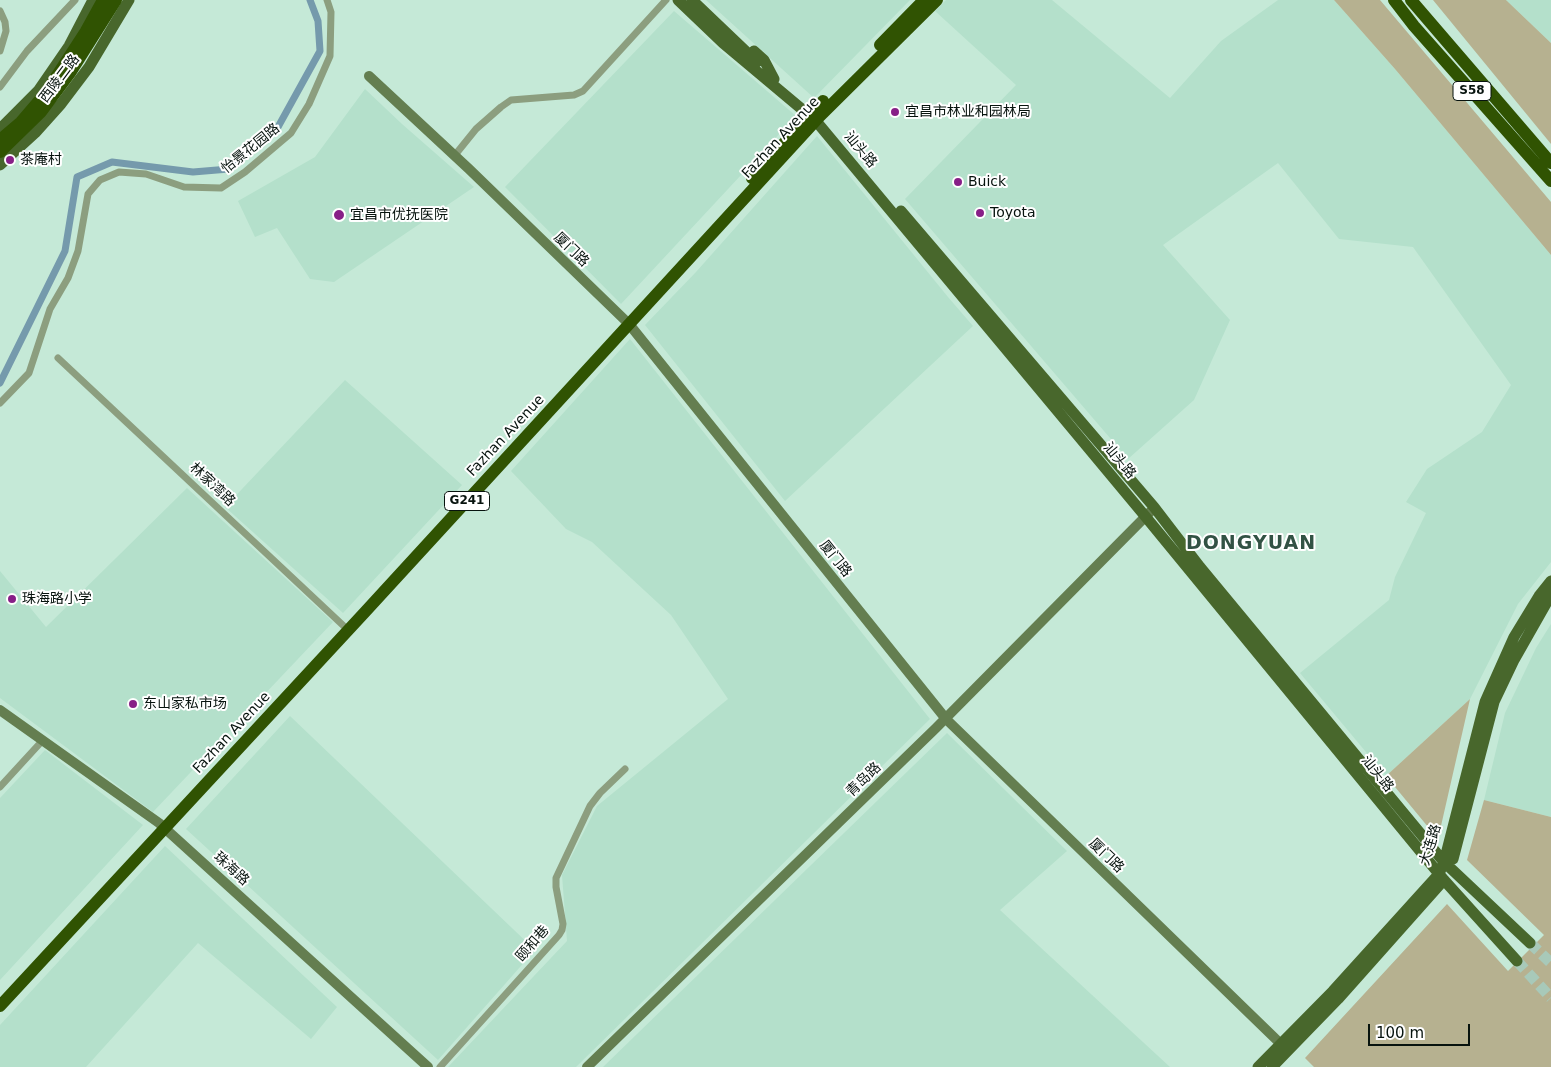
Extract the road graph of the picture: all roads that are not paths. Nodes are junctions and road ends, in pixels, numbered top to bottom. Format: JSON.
{"nodes":[{"id":1,"x":75,"y":0,"type":"edge"},
{"id":2,"x":93,"y":0,"type":"edge"},
{"id":3,"x":98,"y":0,"type":"edge"},
{"id":4,"x":103,"y":0,"type":"edge"},
{"id":5,"x":116,"y":0,"type":"edge"},
{"id":6,"x":127,"y":0,"type":"edge"},
{"id":7,"x":327,"y":0,"type":"edge"},
{"id":8,"x":666,"y":0,"type":"edge"},
{"id":9,"x":678,"y":0,"type":"edge"},
{"id":10,"x":692,"y":0,"type":"edge"},
{"id":11,"x":702,"y":0,"type":"edge"},
{"id":12,"x":924,"y":0,"type":"edge"},
{"id":13,"x":937,"y":0,"type":"edge"},
{"id":14,"x":1394,"y":0,"type":"edge"},
{"id":15,"x":1411,"y":0,"type":"edge"},
{"id":16,"x":0,"y":11,"type":"edge"},
{"id":17,"x":90,"y":33,"type":"junction"},
{"id":18,"x":0,"y":51,"type":"edge"},
{"id":19,"x":369,"y":76,"type":"dead end"},
{"id":20,"x":774,"y":79,"type":"junction"},
{"id":21,"x":0,"y":84,"type":"edge"},
{"id":22,"x":814,"y":116,"type":"junction"},
{"id":23,"x":21,"y":122,"type":"junction"},
{"id":24,"x":0,"y":129,"type":"edge"},
{"id":25,"x":0,"y":134,"type":"edge"},
{"id":26,"x":0,"y":140,"type":"edge"},
{"id":27,"x":0,"y":152,"type":"edge"},
{"id":28,"x":455,"y":156,"type":"junction"},
{"id":29,"x":1551,"y":163,"type":"edge"},
{"id":30,"x":0,"y":165,"type":"edge"},
{"id":31,"x":1551,"y":181,"type":"edge"},
{"id":32,"x":626,"y":322,"type":"junction"},
{"id":33,"x":58,"y":358,"type":"dead end"},
{"id":34,"x":0,"y":404,"type":"edge"},
{"id":35,"x":1150,"y":512,"type":"junction"},
{"id":36,"x":1551,"y":581,"type":"edge"},
{"id":37,"x":1551,"y":595,"type":"edge"},
{"id":38,"x":346,"y":627,"type":"junction"},
{"id":39,"x":0,"y":710,"type":"edge"},
{"id":40,"x":0,"y":714,"type":"edge"},
{"id":41,"x":946,"y":719,"type":"junction"},
{"id":42,"x":42,"y":741,"type":"junction"},
{"id":43,"x":625,"y":769,"type":"dead end"},
{"id":44,"x":0,"y":787,"type":"edge"},
{"id":45,"x":161,"y":826,"type":"junction"},
{"id":46,"x":1447,"y":865,"type":"junction"},
{"id":47,"x":1442,"y":877,"type":"junction"},
{"id":48,"x":1530,"y":943,"type":"tunnel mouth"},
{"id":49,"x":1517,"y":961,"type":"tunnel mouth"},
{"id":50,"x":0,"y":994,"type":"edge"},
{"id":51,"x":0,"y":1006,"type":"edge"},
{"id":52,"x":1285,"y":1048,"type":"junction"},
{"id":53,"x":419,"y":1067,"type":"edge"},
{"id":54,"x":428,"y":1067,"type":"edge"},
{"id":55,"x":440,"y":1067,"type":"edge"},
{"id":56,"x":587,"y":1067,"type":"edge"},
{"id":57,"x":1258,"y":1067,"type":"edge"},
{"id":58,"x":1272,"y":1067,"type":"edge"}],
"edges":[{"from":1,"to":21,"type":"street"},
{"from":2,"to":24,"type":"main road","name":"西陵二路"},
{"from":3,"to":17,"type":"highway"},
{"from":4,"to":17,"type":"highway"},
{"from":5,"to":17,"type":"highway"},
{"from":6,"to":17,"type":"highway"},
{"from":6,"to":30,"type":"main road","name":"西陵二路"},
{"from":7,"to":34,"type":"street","name":"怡景花园路"},
{"from":8,"to":28,"type":"street"},
{"from":9,"to":22,"type":"main road","name":"汕头路"},
{"from":10,"to":20,"type":"main road","name":"汕头路"},
{"from":11,"to":20,"type":"main road"},
{"from":12,"to":22,"type":"highway","name":"Fazhan Avenue","number":"G241"},
{"from":13,"to":22,"type":"highway","name":"Fazhan Avenue","number":"G241"},
{"from":14,"to":31,"type":"highway","number":"S58"},
{"from":15,"to":29,"type":"highway","number":"S58"},
{"from":16,"to":18,"type":"street"},
{"from":17,"to":23,"type":"highway"},
{"from":17,"to":27,"type":"highway"},
{"from":19,"to":28,"type":"street","name":"厦门路"},
{"from":20,"to":22,"type":"main road","name":"汕头路"},
{"from":22,"to":32,"type":"highway","name":"Fazhan Avenue","number":"G241"},
{"from":22,"to":35,"type":"main road","name":"汕头路"},
{"from":23,"to":25,"type":"highway"},
{"from":23,"to":26,"type":"highway"},
{"from":28,"to":32,"type":"street","name":"厦门路"},
{"from":32,"to":38,"type":"highway","name":"Fazhan Avenue","number":"G241"},
{"from":32,"to":41,"type":"street","name":"厦门路"},
{"from":33,"to":38,"type":"street","name":"林家湾路"},
{"from":35,"to":41,"type":"street","name":"青岛路"},
{"from":35,"to":46,"type":"main road","name":"汕头路"},
{"from":35,"to":47,"type":"main road","name":"汕头路"},
{"from":36,"to":46,"type":"main road","name":"大连路"},
{"from":37,"to":46,"type":"main road","name":"大连路"},
{"from":38,"to":45,"type":"highway","name":"Fazhan Avenue","number":"G241"},
{"from":39,"to":42,"type":"street","name":"珠海路"},
{"from":40,"to":42,"type":"street","name":"珠海路"},
{"from":41,"to":52,"type":"street","name":"厦门路"},
{"from":41,"to":56,"type":"street","name":"青岛路"},
{"from":42,"to":44,"type":"street"},
{"from":42,"to":45,"type":"street","name":"珠海路"},
{"from":43,"to":55,"type":"street","name":"颐和巷"},
{"from":45,"to":50,"type":"highway","name":"Fazhan Avenue","number":"G241"},
{"from":45,"to":51,"type":"highway","name":"Fazhan Avenue","number":"G241"},
{"from":45,"to":53,"type":"street","name":"珠海路"},
{"from":45,"to":54,"type":"street","name":"珠海路"},
{"from":46,"to":47,"type":"main road","name":"大连路"},
{"from":46,"to":48,"type":"main road","name":"汕头路"},
{"from":47,"to":49,"type":"main road","name":"汕头路"},
{"from":47,"to":52,"type":"main road","name":"大连路"},
{"from":52,"to":57,"type":"main road","name":"大连路"},
{"from":52,"to":58,"type":"main road","name":"大连路"}]}
